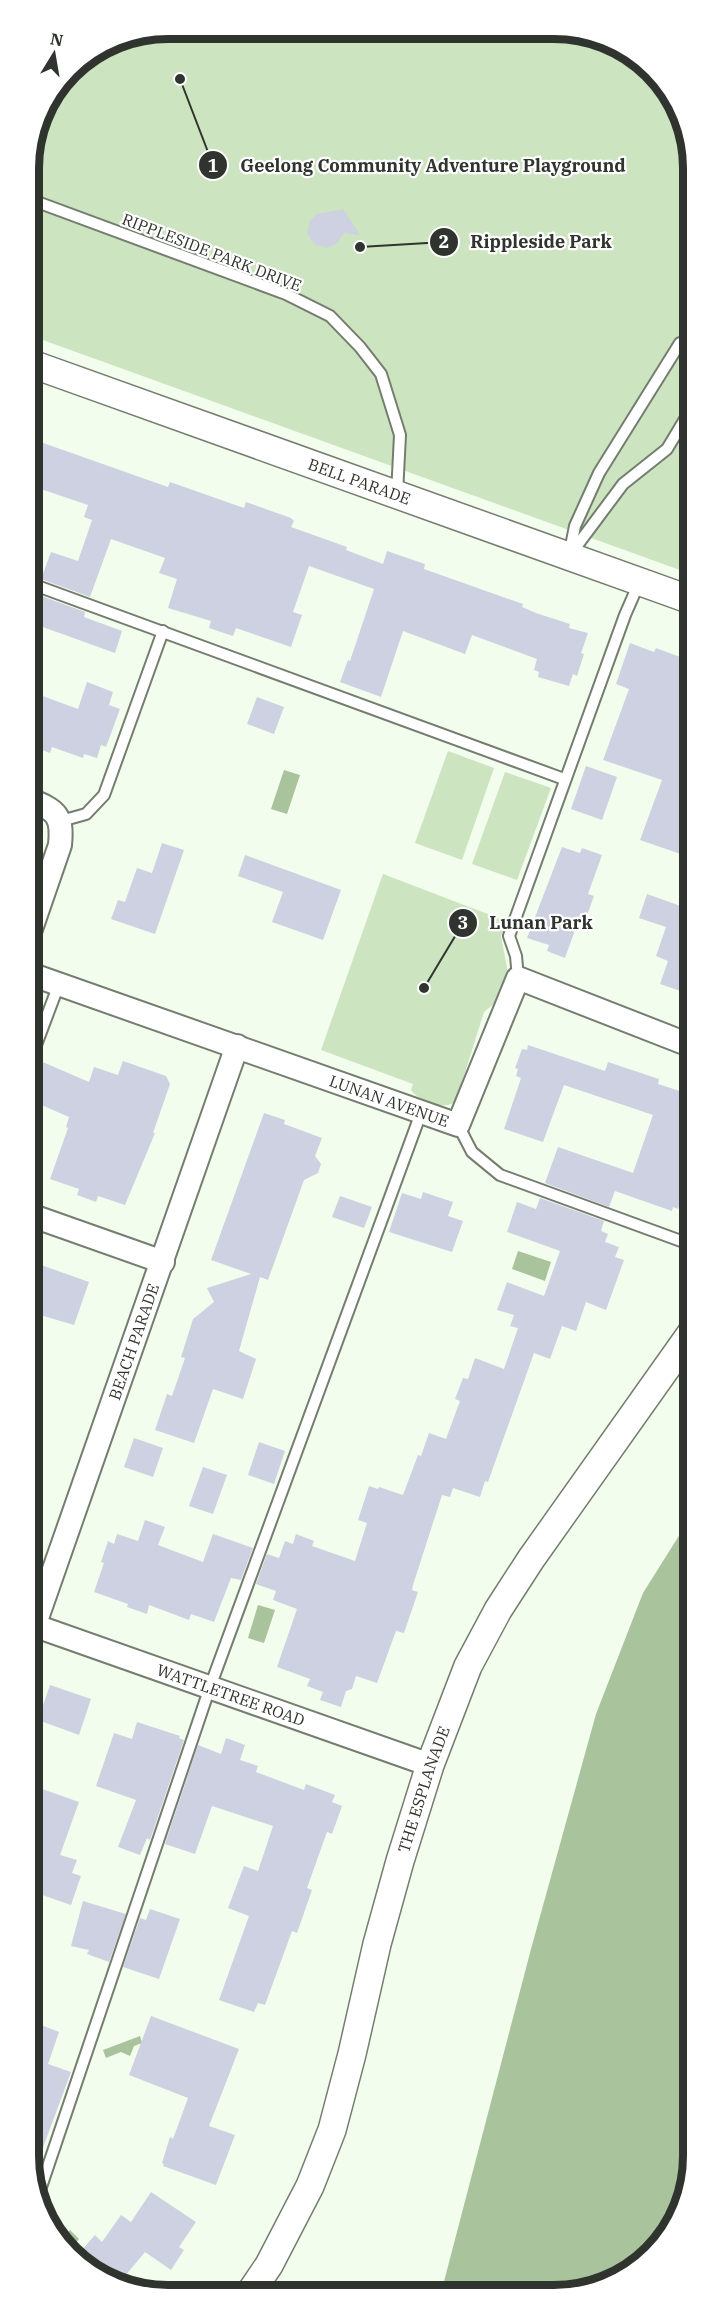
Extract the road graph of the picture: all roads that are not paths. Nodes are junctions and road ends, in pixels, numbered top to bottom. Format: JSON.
{"nodes":[{"id":1,"x":39,"y":203,"type":"edge"},
{"id":2,"x":680,"y":343,"type":"dead end"},
{"id":3,"x":39,"y":367,"type":"edge"},
{"id":4,"x":683,"y":423,"type":"edge"},
{"id":5,"x":397,"y":495,"type":"junction"},
{"id":6,"x":569,"y":556,"type":"junction"},
{"id":7,"x":639,"y":581,"type":"junction"},
{"id":8,"x":39,"y":587,"type":"edge"},
{"id":9,"x":683,"y":597,"type":"edge"},
{"id":10,"x":163,"y":631,"type":"junction"},
{"id":11,"x":564,"y":779,"type":"junction"},
{"id":12,"x":39,"y":803,"type":"edge"},
{"id":13,"x":61,"y":821,"type":"junction"},
{"id":14,"x":39,"y":906,"type":"edge"},
{"id":15,"x":39,"y":977,"type":"edge"},
{"id":16,"x":518,"y":978,"type":"junction"},
{"id":17,"x":59,"y":984,"type":"junction"},
{"id":18,"x":39,"y":1037,"type":"edge"},
{"id":19,"x":683,"y":1042,"type":"edge"},
{"id":20,"x":237,"y":1046,"type":"junction"},
{"id":21,"x":422,"y":1113,"type":"junction"},
{"id":22,"x":458,"y":1125,"type":"junction"},
{"id":23,"x":39,"y":1218,"type":"edge"},
{"id":24,"x":683,"y":1242,"type":"edge"},
{"id":25,"x":163,"y":1262,"type":"junction"},
{"id":26,"x":683,"y":1345,"type":"edge"},
{"id":27,"x":39,"y":1609,"type":"edge"},
{"id":28,"x":39,"y":1631,"type":"edge"},
{"id":29,"x":210,"y":1687,"type":"junction"},
{"id":30,"x":430,"y":1765,"type":"junction"},
{"id":31,"x":42,"y":2185,"type":"edge"},
{"id":32,"x":255,"y":2285,"type":"edge"}],
"edges":[{"from":1,"to":5,"type":"lane","name":"RIPPLESIDE PARK DRIVE"},
{"from":2,"to":6,"type":"lane"},
{"from":3,"to":5,"type":"street","name":"BELL PARADE"},
{"from":4,"to":6,"type":"lane"},
{"from":5,"to":6,"type":"street","name":"BELL PARADE"},
{"from":6,"to":7,"type":"street","name":"BELL PARADE"},
{"from":7,"to":9,"type":"street","name":"BELL PARADE"},
{"from":7,"to":11,"type":"lane"},
{"from":8,"to":10,"type":"lane"},
{"from":10,"to":11,"type":"lane"},
{"from":10,"to":13,"type":"lane"},
{"from":11,"to":16,"type":"lane"},
{"from":12,"to":13,"type":"street"},
{"from":13,"to":14,"type":"street"},
{"from":15,"to":17,"type":"street","name":"LUNAN AVENUE"},
{"from":16,"to":19,"type":"street"},
{"from":16,"to":22,"type":"street","name":"LUNAN AVENUE"},
{"from":17,"to":18,"type":"lane"},
{"from":17,"to":20,"type":"street","name":"LUNAN AVENUE"},
{"from":20,"to":21,"type":"street","name":"LUNAN AVENUE"},
{"from":20,"to":25,"type":"street","name":"BEACH PARADE"},
{"from":21,"to":22,"type":"street","name":"LUNAN AVENUE"},
{"from":21,"to":29,"type":"lane"},
{"from":22,"to":24,"type":"lane"},
{"from":23,"to":25,"type":"street"},
{"from":25,"to":27,"type":"street","name":"BEACH PARADE"},
{"from":26,"to":30,"type":"street","name":"THE ESPLANADE"},
{"from":28,"to":29,"type":"street","name":"WATTLETREE ROAD"},
{"from":29,"to":30,"type":"street","name":"WATTLETREE ROAD"},
{"from":29,"to":31,"type":"lane"},
{"from":30,"to":32,"type":"street","name":"THE ESPLANADE"}]}
